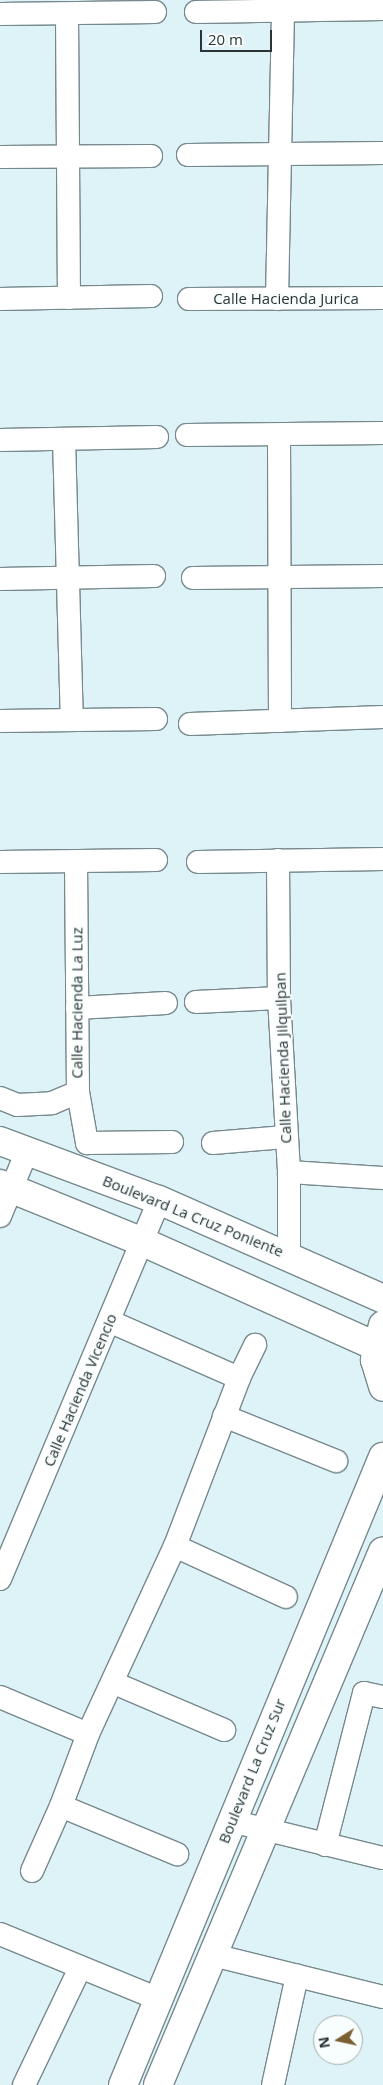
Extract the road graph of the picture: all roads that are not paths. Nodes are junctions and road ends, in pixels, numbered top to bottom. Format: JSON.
{"nodes":[{"id":1,"x":383,"y":9,"type":"edge"},
{"id":2,"x":283,"y":10,"type":"junction"},
{"id":3,"x":155,"y":12,"type":"dead end"},
{"id":4,"x":196,"y":12,"type":"dead end"},
{"id":5,"x":0,"y":14,"type":"edge"},
{"id":6,"x":67,"y":14,"type":"junction"},
{"id":7,"x":383,"y":153,"type":"edge"},
{"id":8,"x":278,"y":154,"type":"junction"},
{"id":9,"x":188,"y":155,"type":"dead end"},
{"id":10,"x":68,"y":156,"type":"junction"},
{"id":11,"x":151,"y":156,"type":"dead end"},
{"id":12,"x":0,"y":157,"type":"edge"},
{"id":13,"x":151,"y":296,"type":"dead end"},
{"id":14,"x":69,"y":298,"type":"junction"},
{"id":15,"x":383,"y":298,"type":"edge"},
{"id":16,"x":0,"y":299,"type":"edge"},
{"id":17,"x":188,"y":299,"type":"dead end"},
{"id":18,"x":277,"y":299,"type":"junction"},
{"id":19,"x":383,"y":433,"type":"edge"},
{"id":20,"x":280,"y":434,"type":"junction"},
{"id":21,"x":187,"y":435,"type":"dead end"},
{"id":22,"x":157,"y":436,"type":"dead end"},
{"id":23,"x":64,"y":439,"type":"junction"},
{"id":24,"x":0,"y":440,"type":"edge"},
{"id":25,"x":154,"y":576,"type":"dead end"},
{"id":26,"x":383,"y":576,"type":"edge"},
{"id":27,"x":280,"y":577,"type":"junction"},
{"id":28,"x":69,"y":578,"type":"junction"},
{"id":29,"x":193,"y":578,"type":"dead end"},
{"id":30,"x":0,"y":579,"type":"edge"},
{"id":31,"x":383,"y":718,"type":"edge"},
{"id":32,"x":156,"y":719,"type":"dead end"},
{"id":33,"x":72,"y":720,"type":"junction"},
{"id":34,"x":0,"y":721,"type":"edge"},
{"id":35,"x":280,"y":721,"type":"junction"},
{"id":36,"x":190,"y":724,"type":"dead end"},
{"id":37,"x":383,"y":859,"type":"edge"},
{"id":38,"x":156,"y":860,"type":"dead end"},
{"id":39,"x":278,"y":860,"type":"junction"},
{"id":40,"x":0,"y":862,"type":"edge"},
{"id":41,"x":76,"y":862,"type":"junction"},
{"id":42,"x":198,"y":862,"type":"dead end"},
{"id":43,"x":279,"y":998,"type":"junction"},
{"id":44,"x":196,"y":1002,"type":"dead end"},
{"id":45,"x":166,"y":1003,"type":"dead end"},
{"id":46,"x":77,"y":1008,"type":"junction"},
{"id":47,"x":78,"y":1092,"type":"junction"},
{"id":48,"x":0,"y":1098,"type":"edge"},
{"id":49,"x":285,"y":1137,"type":"junction"},
{"id":50,"x":0,"y":1140,"type":"edge"},
{"id":51,"x":172,"y":1142,"type":"dead end"},
{"id":52,"x":213,"y":1143,"type":"dead end"},
{"id":53,"x":27,"y":1151,"type":"junction"},
{"id":54,"x":289,"y":1172,"type":"junction"},
{"id":55,"x":383,"y":1178,"type":"edge"},
{"id":56,"x":5,"y":1186,"type":"edge"},
{"id":57,"x":159,"y":1200,"type":"junction"},
{"id":58,"x":0,"y":1216,"type":"edge"},
{"id":59,"x":142,"y":1242,"type":"junction"},
{"id":60,"x":289,"y":1256,"type":"junction"},
{"id":61,"x":383,"y":1299,"type":"edge"},
{"id":62,"x":109,"y":1321,"type":"junction"},
{"id":63,"x":380,"y":1336,"type":"edge"},
{"id":64,"x":255,"y":1345,"type":"dead end"},
{"id":65,"x":239,"y":1378,"type":"junction"},
{"id":66,"x":383,"y":1387,"type":"edge"},
{"id":67,"x":224,"y":1416,"type":"junction"},
{"id":68,"x":383,"y":1457,"type":"edge"},
{"id":69,"x":336,"y":1462,"type":"dead end"},
{"id":70,"x":175,"y":1546,"type":"junction"},
{"id":71,"x":383,"y":1551,"type":"edge"},
{"id":72,"x":0,"y":1579,"type":"edge"},
{"id":73,"x":286,"y":1597,"type":"dead end"},
{"id":74,"x":114,"y":1682,"type":"junction"},
{"id":75,"x":0,"y":1697,"type":"edge"},
{"id":76,"x":383,"y":1698,"type":"edge"},
{"id":77,"x":224,"y":1730,"type":"dead end"},
{"id":78,"x":88,"y":1734,"type":"junction"},
{"id":79,"x":62,"y":1806,"type":"junction"},
{"id":80,"x":231,"y":1821,"type":"junction"},
{"id":81,"x":266,"y":1830,"type":"junction"},
{"id":82,"x":324,"y":1845,"type":"junction"},
{"id":83,"x":177,"y":1854,"type":"dead end"},
{"id":84,"x":383,"y":1858,"type":"edge"},
{"id":85,"x":32,"y":1871,"type":"dead end"},
{"id":86,"x":0,"y":1934,"type":"edge"},
{"id":87,"x":213,"y":1956,"type":"junction"},
{"id":88,"x":80,"y":1968,"type":"junction"},
{"id":89,"x":297,"y":1976,"type":"junction"},
{"id":90,"x":383,"y":1997,"type":"edge"},
{"id":91,"x":161,"y":2000,"type":"junction"},
{"id":92,"x":24,"y":2085,"type":"edge"},
{"id":93,"x":123,"y":2085,"type":"edge"},
{"id":94,"x":158,"y":2085,"type":"edge"},
{"id":95,"x":273,"y":2085,"type":"edge"}],
"edges":[{"from":1,"to":2,"type":"street"},
{"from":2,"to":4,"type":"street"},
{"from":2,"to":8,"type":"street"},
{"from":3,"to":6,"type":"street"},
{"from":5,"to":6,"type":"street"},
{"from":6,"to":10,"type":"street"},
{"from":7,"to":8,"type":"street"},
{"from":8,"to":9,"type":"street"},
{"from":8,"to":18,"type":"street"},
{"from":10,"to":11,"type":"street"},
{"from":10,"to":12,"type":"street"},
{"from":10,"to":14,"type":"street"},
{"from":13,"to":14,"type":"street"},
{"from":14,"to":16,"type":"street"},
{"from":15,"to":18,"type":"street","name":"Calle Hacienda Jurica"},
{"from":17,"to":18,"type":"street","name":"Calle Hacienda Jurica"},
{"from":19,"to":20,"type":"street"},
{"from":20,"to":21,"type":"street"},
{"from":20,"to":27,"type":"street"},
{"from":22,"to":23,"type":"street"},
{"from":23,"to":24,"type":"street"},
{"from":23,"to":28,"type":"street"},
{"from":25,"to":28,"type":"street"},
{"from":26,"to":27,"type":"street"},
{"from":27,"to":29,"type":"street"},
{"from":27,"to":35,"type":"street"},
{"from":28,"to":30,"type":"street"},
{"from":28,"to":33,"type":"street"},
{"from":31,"to":35,"type":"street"},
{"from":32,"to":33,"type":"street"},
{"from":33,"to":34,"type":"street"},
{"from":35,"to":36,"type":"street"},
{"from":37,"to":39,"type":"street"},
{"from":38,"to":41,"type":"street"},
{"from":39,"to":42,"type":"street"},
{"from":39,"to":43,"type":"street","name":"Calle Hacienda Jilquilpan"},
{"from":40,"to":41,"type":"street"},
{"from":41,"to":46,"type":"street","name":"Calle Hacienda La Luz"},
{"from":43,"to":44,"type":"street"},
{"from":43,"to":49,"type":"street","name":"Calle Hacienda Jilquilpan"},
{"from":45,"to":46,"type":"street"},
{"from":46,"to":47,"type":"street","name":"Calle Hacienda La Luz"},
{"from":47,"to":48,"type":"street"},
{"from":47,"to":51,"type":"street","name":"Calle Hacienda La Luz"},
{"from":49,"to":52,"type":"street"},
{"from":49,"to":54,"type":"street","name":"Calle Hacienda Jilquilpan"},
{"from":50,"to":53,"type":"street","name":"Boulevard La Cruz Poniente"},
{"from":53,"to":56,"type":"street"},
{"from":53,"to":57,"type":"street","name":"Boulevard La Cruz Poniente"},
{"from":54,"to":55,"type":"street"},
{"from":54,"to":60,"type":"street","name":"Calle Hacienda Jilquilpan"},
{"from":56,"to":58,"type":"street"},
{"from":56,"to":59,"type":"street"},
{"from":57,"to":59,"type":"street","name":"Calle Hacienda Vicencio"},
{"from":57,"to":60,"type":"street","name":"Boulevard La Cruz Poniente"},
{"from":59,"to":62,"type":"street","name":"Calle Hacienda Vicencio"},
{"from":59,"to":63,"type":"street"},
{"from":60,"to":61,"type":"street","name":"Boulevard La Cruz Poniente"},
{"from":62,"to":65,"type":"street"},
{"from":62,"to":72,"type":"street","name":"Calle Hacienda Vicencio"},
{"from":63,"to":66,"type":"street"},
{"from":64,"to":65,"type":"street"},
{"from":65,"to":67,"type":"street"},
{"from":67,"to":69,"type":"street"},
{"from":67,"to":70,"type":"street"},
{"from":68,"to":80,"type":"street","name":"Boulevard La Cruz Sur"},
{"from":70,"to":73,"type":"street"},
{"from":70,"to":74,"type":"street"},
{"from":71,"to":81,"type":"street"},
{"from":74,"to":77,"type":"street"},
{"from":74,"to":78,"type":"street"},
{"from":75,"to":78,"type":"street"},
{"from":76,"to":82,"type":"street"},
{"from":78,"to":79,"type":"street"},
{"from":79,"to":83,"type":"street"},
{"from":79,"to":85,"type":"street"},
{"from":80,"to":81,"type":"street"},
{"from":80,"to":91,"type":"street","name":"Boulevard La Cruz Sur"},
{"from":81,"to":82,"type":"street"},
{"from":81,"to":87,"type":"street"},
{"from":82,"to":84,"type":"street"},
{"from":86,"to":88,"type":"street"},
{"from":87,"to":89,"type":"street"},
{"from":87,"to":94,"type":"street"},
{"from":88,"to":91,"type":"street"},
{"from":88,"to":92,"type":"street"},
{"from":89,"to":90,"type":"street"},
{"from":89,"to":95,"type":"street"},
{"from":91,"to":93,"type":"street","name":"Boulevard La Cruz Sur"}]}
